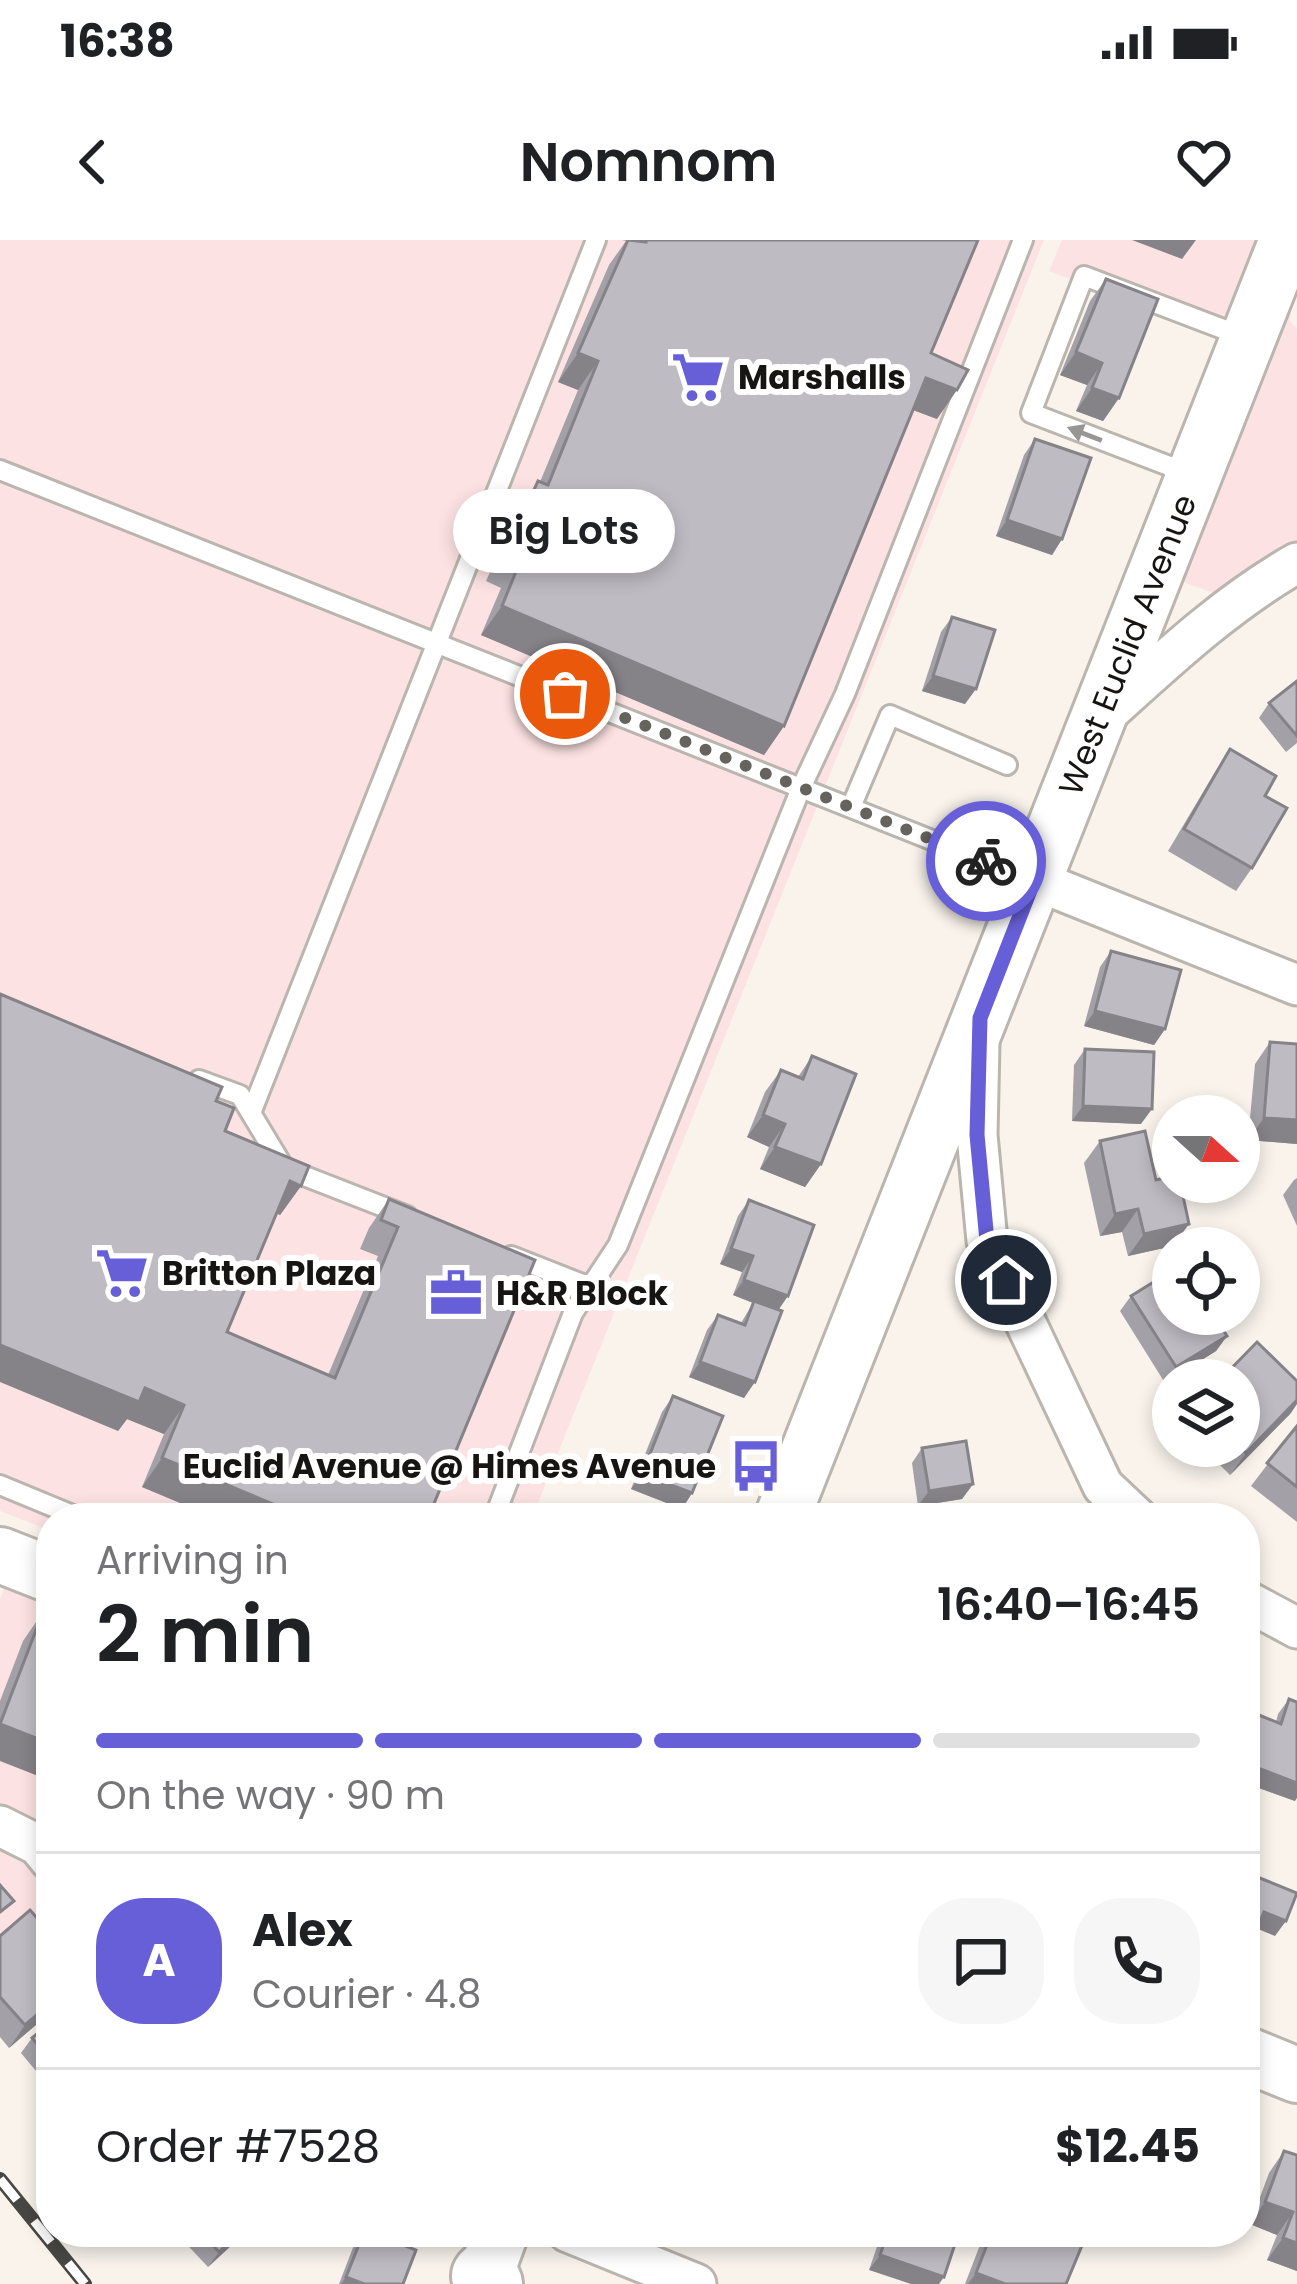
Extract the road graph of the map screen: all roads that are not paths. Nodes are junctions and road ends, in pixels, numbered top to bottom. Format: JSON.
{"nodes":[{"id":1,"x":596,"y":240,"type":"edge"},
{"id":2,"x":1023,"y":240,"type":"edge"},
{"id":3,"x":1287,"y":240,"type":"edge"},
{"id":4,"x":1248,"y":338,"type":"junction"},
{"id":5,"x":0,"y":470,"type":"edge"},
{"id":6,"x":1194,"y":476,"type":"junction"},
{"id":7,"x":1297,"y":563,"type":"edge"},
{"id":8,"x":436,"y":643,"type":"junction"},
{"id":9,"x":1097,"y":723,"type":"junction"},
{"id":10,"x":1006,"y":765,"type":"dead end"},
{"id":11,"x":801,"y":788,"type":"junction"},
{"id":12,"x":851,"y":808,"type":"junction"},
{"id":13,"x":1034,"y":880,"type":"junction"},
{"id":14,"x":1297,"y":986,"type":"edge"},
{"id":15,"x":980,"y":1018,"type":"junction"},
{"id":16,"x":185,"y":1075,"type":"edge"},
{"id":17,"x":250,"y":1113,"type":"junction"},
{"id":18,"x":430,"y":1225,"type":"edge"},
{"id":19,"x":488,"y":1247,"type":"edge"},
{"id":20,"x":590,"y":1287,"type":"junction"},
{"id":21,"x":0,"y":1485,"type":"edge"},
{"id":22,"x":44,"y":1503,"type":"edge"},
{"id":23,"x":500,"y":1503,"type":"edge"},
{"id":24,"x":788,"y":1503,"type":"edge"},
{"id":25,"x":1121,"y":1503,"type":"edge"},
{"id":26,"x":0,"y":1555,"type":"edge"},
{"id":27,"x":36,"y":1569,"type":"edge"},
{"id":28,"x":1260,"y":1608,"type":"edge"},
{"id":29,"x":1297,"y":1628,"type":"edge"},
{"id":30,"x":0,"y":1826,"type":"edge"},
{"id":31,"x":36,"y":1844,"type":"edge"},
{"id":32,"x":1260,"y":2060,"type":"edge"},
{"id":33,"x":1297,"y":2075,"type":"edge"},
{"id":34,"x":605,"y":2247,"type":"edge"},
{"id":35,"x":696,"y":2284,"type":"edge"}],
"edges":[{"from":1,"to":8,"type":"lane"},
{"from":2,"to":11,"type":"lane"},
{"from":3,"to":4,"type":"street","name":"West Euclid Avenue"},
{"from":4,"to":6,"type":"street","name":"West Euclid Avenue"},
{"from":6,"to":4,"type":"lane","one_way":true},
{"from":5,"to":8,"type":"lane"},
{"from":6,"to":9,"type":"street","name":"West Euclid Avenue"},
{"from":7,"to":9,"type":"street"},
{"from":8,"to":11,"type":"lane"},
{"from":8,"to":17,"type":"lane"},
{"from":9,"to":13,"type":"street","name":"West Euclid Avenue"},
{"from":10,"to":12,"type":"lane"},
{"from":11,"to":12,"type":"lane"},
{"from":11,"to":20,"type":"lane"},
{"from":12,"to":13,"type":"lane"},
{"from":13,"to":14,"type":"street"},
{"from":13,"to":15,"type":"street","name":"West Euclid Avenue"},
{"from":15,"to":24,"type":"street","name":"West Euclid Avenue"},
{"from":15,"to":25,"type":"street"},
{"from":16,"to":17,"type":"lane"},
{"from":17,"to":18,"type":"lane"},
{"from":19,"to":20,"type":"lane"},
{"from":20,"to":23,"type":"lane"},
{"from":21,"to":22,"type":"lane"},
{"from":26,"to":27,"type":"street"},
{"from":28,"to":29,"type":"street"},
{"from":30,"to":31,"type":"street"},
{"from":32,"to":33,"type":"street"},
{"from":34,"to":35,"type":"street"}]}
